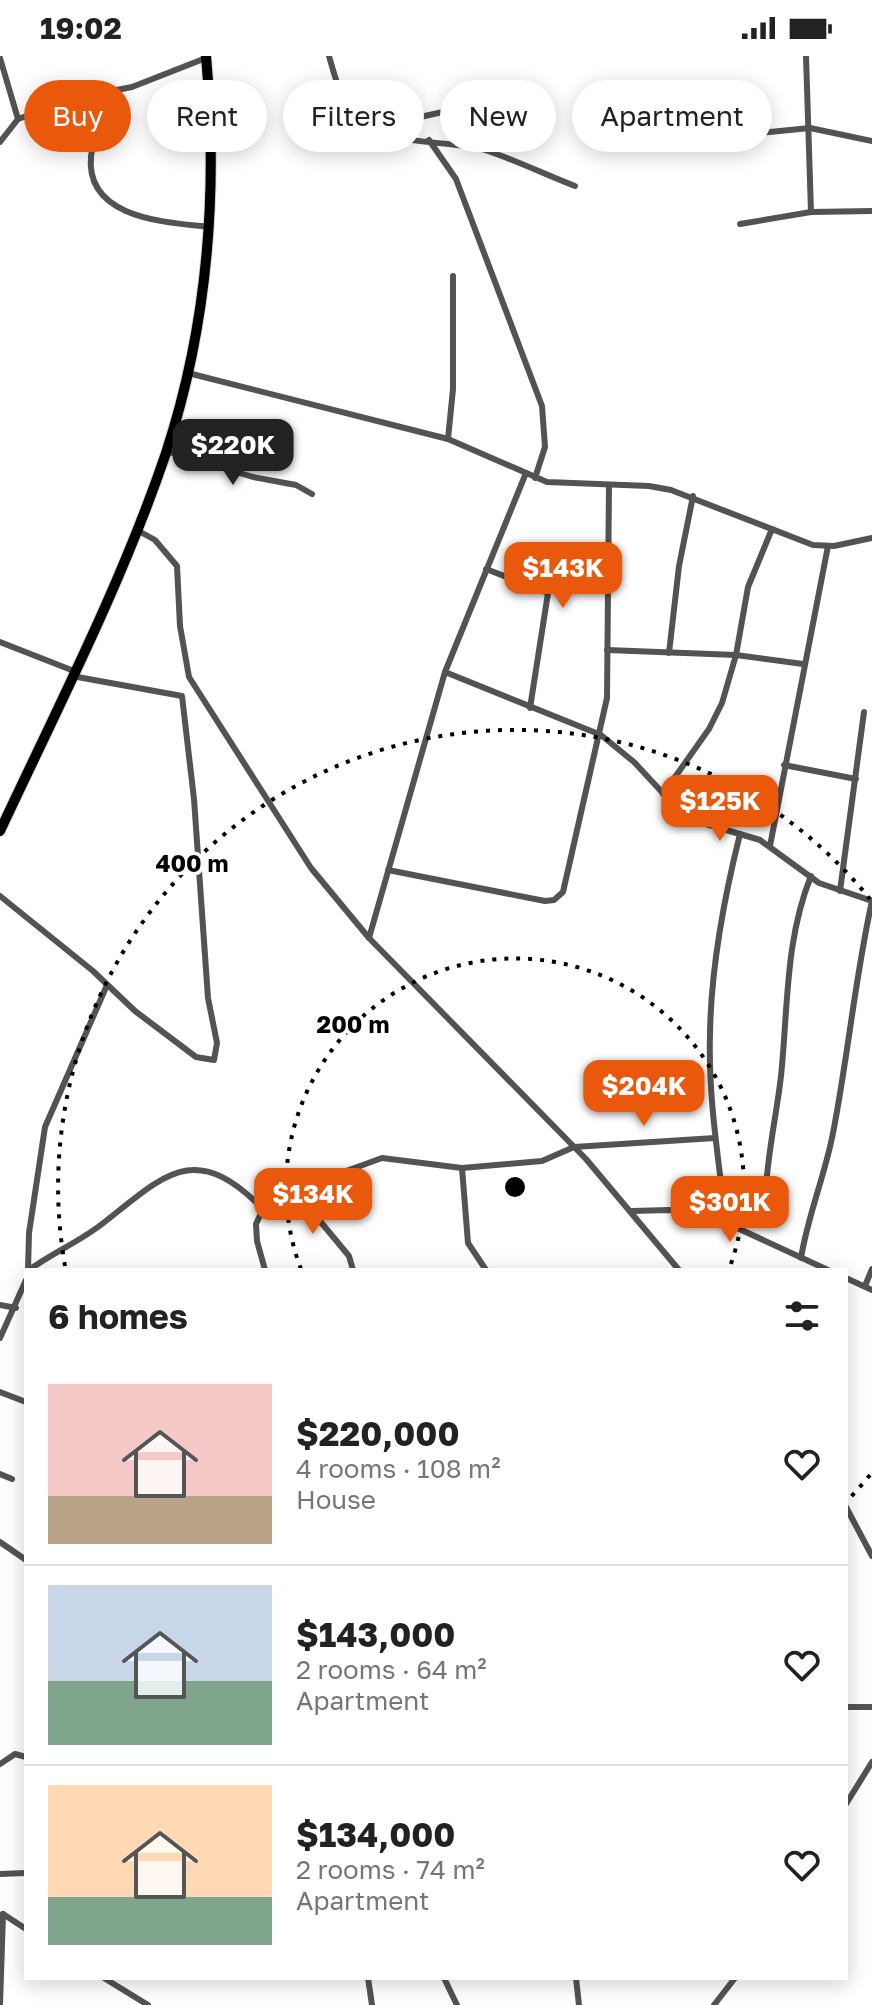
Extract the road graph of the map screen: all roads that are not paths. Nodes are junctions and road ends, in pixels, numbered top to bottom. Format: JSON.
{"nodes":[{"id":1,"x":329,"y":56,"type":"edge"},
{"id":2,"x":806,"y":56,"type":"edge"},
{"id":3,"x":206,"y":57,"type":"edge"},
{"id":4,"x":0,"y":58,"type":"edge"},
{"id":5,"x":338,"y":80,"type":"edge"},
{"id":6,"x":131,"y":84,"type":"edge"},
{"id":7,"x":11,"y":90,"type":"junction"},
{"id":8,"x":0,"y":94,"type":"edge"},
{"id":9,"x":24,"y":117,"type":"edge"},
{"id":10,"x":18,"y":119,"type":"junction"},
{"id":11,"x":810,"y":128,"type":"junction"},
{"id":12,"x":772,"y":132,"type":"edge"},
{"id":13,"x":424,"y":140,"type":"edge"},
{"id":14,"x":429,"y":140,"type":"junction"},
{"id":15,"x":872,"y":141,"type":"edge"},
{"id":16,"x":0,"y":142,"type":"edge"},
{"id":17,"x":92,"y":152,"type":"edge"},
{"id":18,"x":575,"y":186,"type":"dead end"},
{"id":19,"x":872,"y":211,"type":"edge"},
{"id":20,"x":811,"y":212,"type":"junction"},
{"id":21,"x":740,"y":224,"type":"dead end"},
{"id":22,"x":209,"y":227,"type":"junction"},
{"id":23,"x":453,"y":276,"type":"dead end"},
{"id":24,"x":188,"y":373,"type":"junction"},
{"id":25,"x":448,"y":439,"type":"junction"},
{"id":26,"x":166,"y":451,"type":"junction"},
{"id":27,"x":526,"y":473,"type":"junction"},
{"id":28,"x":535,"y":478,"type":"junction"},
{"id":29,"x":609,"y":485,"type":"junction"},
{"id":30,"x":312,"y":494,"type":"dead end"},
{"id":31,"x":693,"y":496,"type":"junction"},
{"id":32,"x":772,"y":529,"type":"junction"},
{"id":33,"x":137,"y":530,"type":"junction"},
{"id":34,"x":872,"y":538,"type":"edge"},
{"id":35,"x":828,"y":546,"type":"junction"},
{"id":36,"x":486,"y":569,"type":"junction"},
{"id":37,"x":0,"y":642,"type":"edge"},
{"id":38,"x":607,"y":650,"type":"junction"},
{"id":39,"x":669,"y":653,"type":"junction"},
{"id":40,"x":736,"y":655,"type":"junction"},
{"id":41,"x":803,"y":664,"type":"junction"},
{"id":42,"x":445,"y":672,"type":"junction"},
{"id":43,"x":73,"y":674,"type":"junction"},
{"id":44,"x":199,"y":695,"type":"junction"},
{"id":45,"x":182,"y":696,"type":"junction"},
{"id":46,"x":530,"y":708,"type":"junction"},
{"id":47,"x":864,"y":712,"type":"dead end"},
{"id":48,"x":601,"y":735,"type":"junction"},
{"id":49,"x":784,"y":765,"type":"junction"},
{"id":50,"x":856,"y":779,"type":"junction"},
{"id":51,"x":663,"y":794,"type":"junction"},
{"id":52,"x":0,"y":831,"type":"edge"},
{"id":53,"x":740,"y":834,"type":"junction"},
{"id":54,"x":770,"y":846,"type":"junction"},
{"id":55,"x":388,"y":870,"type":"junction"},
{"id":56,"x":811,"y":876,"type":"junction"},
{"id":57,"x":840,"y":891,"type":"junction"},
{"id":58,"x":0,"y":896,"type":"edge"},
{"id":59,"x":872,"y":901,"type":"edge"},
{"id":60,"x":369,"y":938,"type":"junction"},
{"id":61,"x":107,"y":985,"type":"junction"},
{"id":62,"x":715,"y":1138,"type":"junction"},
{"id":63,"x":574,"y":1147,"type":"junction"},
{"id":64,"x":462,"y":1168,"type":"junction"},
{"id":65,"x":295,"y":1191,"type":"junction"},
{"id":66,"x":724,"y":1208,"type":"junction"},
{"id":67,"x":263,"y":1209,"type":"junction"},
{"id":68,"x":632,"y":1211,"type":"junction"},
{"id":69,"x":726,"y":1224,"type":"junction"},
{"id":70,"x":801,"y":1258,"type":"junction"},
{"id":71,"x":28,"y":1268,"type":"edge"},
{"id":72,"x":32,"y":1268,"type":"edge"},
{"id":73,"x":265,"y":1268,"type":"edge"},
{"id":74,"x":352,"y":1268,"type":"edge"},
{"id":75,"x":485,"y":1268,"type":"edge"},
{"id":76,"x":677,"y":1268,"type":"edge"},
{"id":77,"x":824,"y":1268,"type":"edge"},
{"id":78,"x":872,"y":1269,"type":"edge"},
{"id":79,"x":848,"y":1279,"type":"edge"},
{"id":80,"x":24,"y":1286,"type":"edge"},
{"id":81,"x":868,"y":1288,"type":"edge"},
{"id":82,"x":0,"y":1305,"type":"edge"},
{"id":83,"x":16,"y":1308,"type":"junction"},
{"id":84,"x":0,"y":1338,"type":"edge"},
{"id":85,"x":0,"y":1392,"type":"edge"},
{"id":86,"x":24,"y":1401,"type":"edge"},
{"id":87,"x":0,"y":1474,"type":"edge"},
{"id":88,"x":12,"y":1479,"type":"dead end"},
{"id":89,"x":848,"y":1511,"type":"edge"},
{"id":90,"x":0,"y":1542,"type":"edge"},
{"id":91,"x":872,"y":1556,"type":"edge"},
{"id":92,"x":24,"y":1559,"type":"edge"},
{"id":93,"x":848,"y":1707,"type":"edge"},
{"id":94,"x":872,"y":1707,"type":"edge"},
{"id":95,"x":24,"y":1756,"type":"edge"},
{"id":96,"x":872,"y":1762,"type":"edge"},
{"id":97,"x":0,"y":1764,"type":"edge"},
{"id":98,"x":848,"y":1801,"type":"edge"},
{"id":99,"x":24,"y":1873,"type":"edge"},
{"id":100,"x":0,"y":1874,"type":"edge"},
{"id":101,"x":2,"y":1913,"type":"edge"},
{"id":102,"x":24,"y":1928,"type":"edge"},
{"id":103,"x":107,"y":1980,"type":"edge"},
{"id":104,"x":368,"y":1980,"type":"edge"},
{"id":105,"x":445,"y":1980,"type":"edge"},
{"id":106,"x":576,"y":1980,"type":"edge"},
{"id":107,"x":733,"y":1980,"type":"edge"},
{"id":108,"x":0,"y":2005,"type":"edge"},
{"id":109,"x":148,"y":2005,"type":"edge"},
{"id":110,"x":372,"y":2005,"type":"edge"},
{"id":111,"x":457,"y":2005,"type":"edge"},
{"id":112,"x":579,"y":2005,"type":"edge"},
{"id":113,"x":714,"y":2005,"type":"edge"}],
"edges":[{"from":1,"to":5,"type":"street"},
{"from":2,"to":11,"type":"street"},
{"from":3,"to":6,"type":"street"},
{"from":3,"to":22,"type":"main road"},
{"from":4,"to":7,"type":"street"},
{"from":7,"to":8,"type":"street"},
{"from":7,"to":10,"type":"street"},
{"from":9,"to":10,"type":"street"},
{"from":10,"to":16,"type":"street"},
{"from":11,"to":12,"type":"street"},
{"from":11,"to":15,"type":"street"},
{"from":11,"to":20,"type":"street"},
{"from":13,"to":14,"type":"street"},
{"from":14,"to":18,"type":"street"},
{"from":14,"to":28,"type":"street"},
{"from":17,"to":22,"type":"street"},
{"from":19,"to":20,"type":"street"},
{"from":20,"to":21,"type":"street"},
{"from":22,"to":24,"type":"main road"},
{"from":23,"to":25,"type":"street"},
{"from":24,"to":25,"type":"street"},
{"from":24,"to":26,"type":"main road"},
{"from":25,"to":27,"type":"street"},
{"from":26,"to":30,"type":"street"},
{"from":26,"to":33,"type":"main road"},
{"from":27,"to":28,"type":"street"},
{"from":27,"to":36,"type":"street"},
{"from":28,"to":29,"type":"street"},
{"from":29,"to":31,"type":"street"},
{"from":29,"to":38,"type":"street"},
{"from":31,"to":32,"type":"street"},
{"from":31,"to":39,"type":"street"},
{"from":32,"to":35,"type":"street"},
{"from":32,"to":40,"type":"street"},
{"from":33,"to":43,"type":"main road"},
{"from":33,"to":44,"type":"street"},
{"from":34,"to":35,"type":"street"},
{"from":35,"to":41,"type":"street"},
{"from":36,"to":42,"type":"street"},
{"from":36,"to":46,"type":"street"},
{"from":37,"to":43,"type":"street"},
{"from":38,"to":39,"type":"street"},
{"from":38,"to":48,"type":"street"},
{"from":39,"to":40,"type":"street"},
{"from":40,"to":41,"type":"street"},
{"from":40,"to":51,"type":"street"},
{"from":41,"to":49,"type":"street"},
{"from":42,"to":46,"type":"street"},
{"from":42,"to":55,"type":"street"},
{"from":43,"to":45,"type":"street"},
{"from":43,"to":52,"type":"main road"},
{"from":44,"to":45,"type":"street"},
{"from":44,"to":60,"type":"street"},
{"from":45,"to":61,"type":"street"},
{"from":46,"to":48,"type":"street"},
{"from":47,"to":50,"type":"street"},
{"from":48,"to":51,"type":"street"},
{"from":48,"to":55,"type":"street"},
{"from":49,"to":50,"type":"street"},
{"from":49,"to":54,"type":"street"},
{"from":50,"to":57,"type":"street"},
{"from":51,"to":53,"type":"street"},
{"from":53,"to":54,"type":"street"},
{"from":53,"to":62,"type":"street"},
{"from":54,"to":56,"type":"street"},
{"from":55,"to":60,"type":"street"},
{"from":56,"to":57,"type":"street"},
{"from":56,"to":66,"type":"street"},
{"from":57,"to":59,"type":"street"},
{"from":58,"to":61,"type":"street"},
{"from":59,"to":70,"type":"street"},
{"from":60,"to":63,"type":"street"},
{"from":61,"to":71,"type":"street"},
{"from":62,"to":63,"type":"street"},
{"from":62,"to":66,"type":"street"},
{"from":63,"to":64,"type":"street"},
{"from":63,"to":68,"type":"street"},
{"from":64,"to":65,"type":"street"},
{"from":64,"to":75,"type":"street"},
{"from":65,"to":67,"type":"street"},
{"from":65,"to":74,"type":"street"},
{"from":66,"to":69,"type":"street"},
{"from":67,"to":72,"type":"street"},
{"from":67,"to":73,"type":"street"},
{"from":68,"to":69,"type":"street"},
{"from":68,"to":76,"type":"street"},
{"from":69,"to":70,"type":"street"},
{"from":70,"to":77,"type":"street"},
{"from":78,"to":81,"type":"street"},
{"from":79,"to":81,"type":"street"},
{"from":80,"to":83,"type":"street"},
{"from":82,"to":83,"type":"street"},
{"from":83,"to":84,"type":"street"},
{"from":85,"to":86,"type":"street"},
{"from":87,"to":88,"type":"street"},
{"from":89,"to":91,"type":"street"},
{"from":90,"to":92,"type":"street"},
{"from":93,"to":94,"type":"street"},
{"from":95,"to":97,"type":"street"},
{"from":96,"to":98,"type":"street"},
{"from":99,"to":100,"type":"street"},
{"from":101,"to":102,"type":"street"},
{"from":101,"to":108,"type":"street"},
{"from":103,"to":109,"type":"street"},
{"from":104,"to":110,"type":"street"},
{"from":105,"to":111,"type":"street"},
{"from":106,"to":112,"type":"street"},
{"from":107,"to":113,"type":"street"}]}
